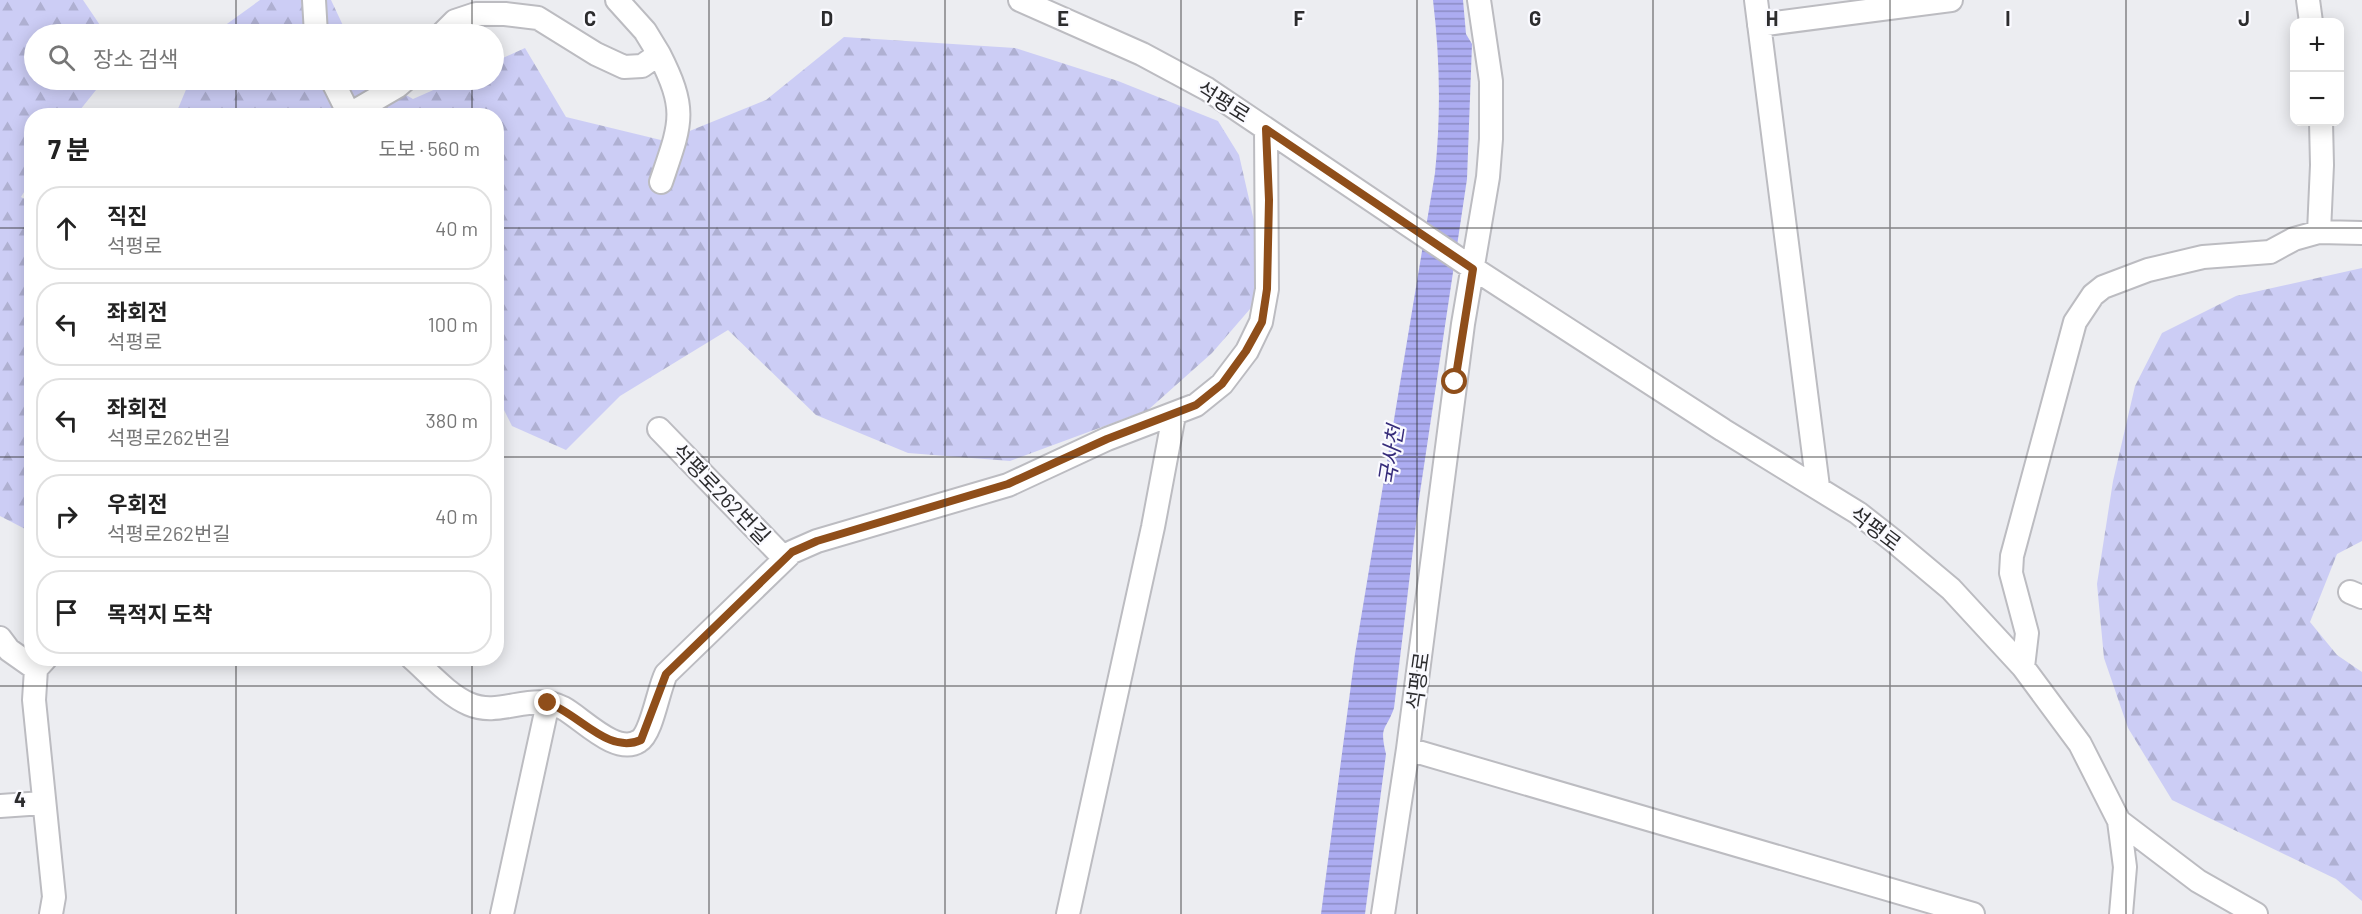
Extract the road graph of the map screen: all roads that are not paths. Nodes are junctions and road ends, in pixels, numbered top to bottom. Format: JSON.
{"nodes":[{"id":1,"x":314,"y":0,"type":"edge"},
{"id":2,"x":617,"y":0,"type":"edge"},
{"id":3,"x":1020,"y":0,"type":"edge"},
{"id":4,"x":1479,"y":0,"type":"edge"},
{"id":5,"x":1756,"y":0,"type":"edge"},
{"id":6,"x":1950,"y":0,"type":"edge"},
{"id":7,"x":2308,"y":0,"type":"edge"},
{"id":8,"x":2310,"y":18,"type":"edge"},
{"id":9,"x":315,"y":24,"type":"edge"},
{"id":10,"x":452,"y":24,"type":"edge"},
{"id":11,"x":1759,"y":25,"type":"junction"},
{"id":12,"x":659,"y":54,"type":"junction"},
{"id":13,"x":337,"y":90,"type":"edge"},
{"id":14,"x":391,"y":90,"type":"edge"},
{"id":15,"x":346,"y":108,"type":"edge"},
{"id":16,"x":362,"y":108,"type":"edge"},
{"id":17,"x":2321,"y":126,"type":"edge"},
{"id":18,"x":1266,"y":129,"type":"junction"},
{"id":19,"x":661,"y":182,"type":"dead end"},
{"id":20,"x":2319,"y":232,"type":"junction"},
{"id":21,"x":2362,"y":233,"type":"edge"},
{"id":22,"x":1469,"y":266,"type":"junction"},
{"id":23,"x":1174,"y":415,"type":"junction"},
{"id":24,"x":659,"y":429,"type":"dead end"},
{"id":25,"x":1818,"y":487,"type":"junction"},
{"id":26,"x":784,"y":558,"type":"junction"},
{"id":27,"x":0,"y":638,"type":"edge"},
{"id":28,"x":24,"y":657,"type":"edge"},
{"id":29,"x":41,"y":666,"type":"edge"},
{"id":30,"x":421,"y":666,"type":"edge"},
{"id":31,"x":2023,"y":667,"type":"junction"},
{"id":32,"x":548,"y":703,"type":"junction"},
{"id":33,"x":1408,"y":750,"type":"junction"},
{"id":34,"x":43,"y":803,"type":"junction"},
{"id":35,"x":0,"y":806,"type":"edge"},
{"id":36,"x":2119,"y":821,"type":"junction"},
{"id":37,"x":51,"y":914,"type":"edge"},
{"id":38,"x":502,"y":914,"type":"edge"},
{"id":39,"x":1068,"y":914,"type":"edge"},
{"id":40,"x":1383,"y":914,"type":"edge"},
{"id":41,"x":1973,"y":914,"type":"edge"},
{"id":42,"x":2121,"y":914,"type":"edge"},
{"id":43,"x":2256,"y":914,"type":"edge"}],
"edges":[{"from":1,"to":9,"type":"street"},
{"from":2,"to":12,"type":"street"},
{"from":3,"to":18,"type":"street","name":"석평로"},
{"from":4,"to":22,"type":"street","name":"석평로"},
{"from":5,"to":11,"type":"street"},
{"from":6,"to":11,"type":"street"},
{"from":7,"to":8,"type":"street"},
{"from":10,"to":12,"type":"street"},
{"from":11,"to":25,"type":"street"},
{"from":12,"to":19,"type":"street"},
{"from":13,"to":15,"type":"street"},
{"from":14,"to":16,"type":"street"},
{"from":17,"to":20,"type":"street"},
{"from":18,"to":22,"type":"street","name":"석평로"},
{"from":18,"to":23,"type":"street","name":"석평로262번길"},
{"from":20,"to":21,"type":"street"},
{"from":20,"to":31,"type":"street"},
{"from":22,"to":25,"type":"street","name":"석평로"},
{"from":22,"to":33,"type":"street","name":"석평로"},
{"from":23,"to":26,"type":"street","name":"석평로262번길"},
{"from":23,"to":39,"type":"street"},
{"from":24,"to":26,"type":"street","name":"석평로262번길"},
{"from":25,"to":31,"type":"street","name":"석평로"},
{"from":26,"to":32,"type":"street","name":"석평로262번길"},
{"from":27,"to":28,"type":"street"},
{"from":29,"to":34,"type":"street"},
{"from":30,"to":32,"type":"street","name":"석평로262번길"},
{"from":31,"to":36,"type":"street","name":"석평로"},
{"from":32,"to":38,"type":"street"},
{"from":33,"to":40,"type":"street","name":"석평로"},
{"from":33,"to":41,"type":"street"},
{"from":34,"to":35,"type":"street"},
{"from":34,"to":37,"type":"street"},
{"from":36,"to":42,"type":"street","name":"석평로"},
{"from":36,"to":43,"type":"street"}]}
